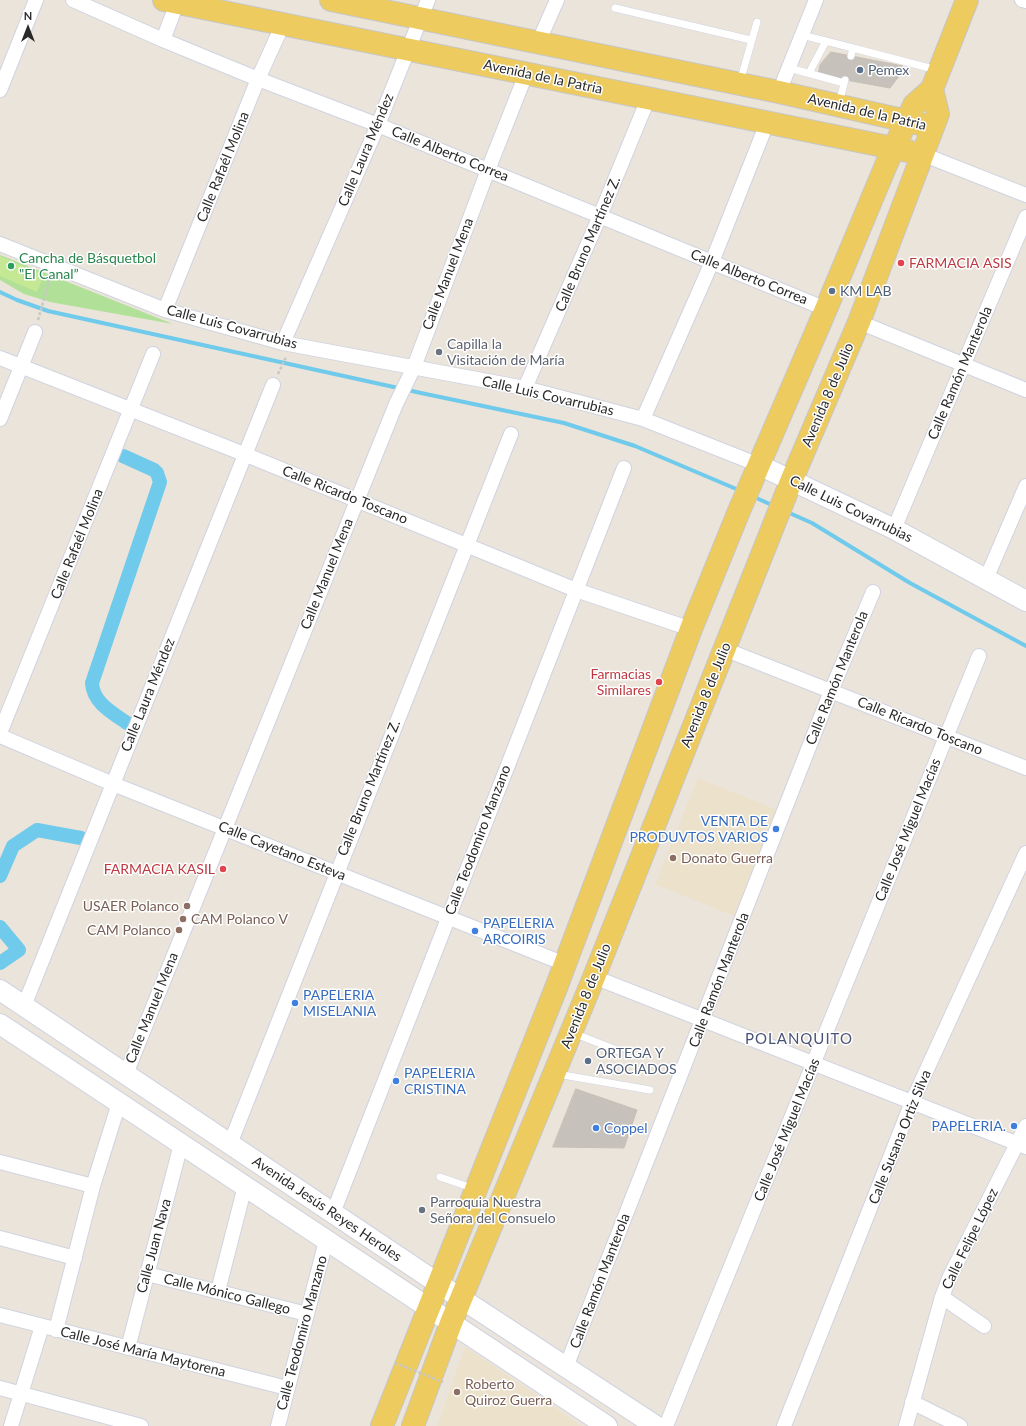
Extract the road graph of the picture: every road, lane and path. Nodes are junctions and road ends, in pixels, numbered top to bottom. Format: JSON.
{"nodes":[{"id":1,"x":36,"y":0,"type":"edge"},
{"id":2,"x":73,"y":0,"type":"edge"},
{"id":3,"x":331,"y":0,"type":"edge"},
{"id":4,"x":557,"y":0,"type":"edge"},
{"id":5,"x":816,"y":0,"type":"edge"},
{"id":6,"x":967,"y":0,"type":"edge"},
{"id":7,"x":1022,"y":0,"type":"edge"},
{"id":8,"x":170,"y":1,"type":"edge"},
{"id":9,"x":1026,"y":2,"type":"edge"},
{"id":10,"x":615,"y":8,"type":"dead end"},
{"id":11,"x":424,"y":9,"type":"edge"},
{"id":12,"x":757,"y":22,"type":"dead end"},
{"id":13,"x":283,"y":24,"type":"junction"},
{"id":14,"x":802,"y":36,"type":"junction"},
{"id":15,"x":163,"y":40,"type":"junction"},
{"id":16,"x":751,"y":40,"type":"junction"},
{"id":17,"x":826,"y":41,"type":"junction"},
{"id":18,"x":538,"y":43,"type":"junction"},
{"id":19,"x":853,"y":48,"type":"junction"},
{"id":20,"x":408,"y":50,"type":"junction"},
{"id":21,"x":851,"y":56,"type":"dead end"},
{"id":22,"x":789,"y":68,"type":"junction"},
{"id":23,"x":810,"y":73,"type":"junction"},
{"id":24,"x":526,"y":74,"type":"junction"},
{"id":25,"x":258,"y":79,"type":"junction"},
{"id":26,"x":936,"y":80,"type":"junction"},
{"id":27,"x":739,"y":84,"type":"junction"},
{"id":28,"x":0,"y":90,"type":"edge"},
{"id":29,"x":779,"y":92,"type":"junction"},
{"id":30,"x":648,"y":99,"type":"junction"},
{"id":31,"x":838,"y":105,"type":"junction"},
{"id":32,"x":906,"y":122,"type":"junction"},
{"id":33,"x":767,"y":123,"type":"junction"},
{"id":34,"x":378,"y":125,"type":"junction"},
{"id":35,"x":933,"y":127,"type":"junction"},
{"id":36,"x":894,"y":148,"type":"junction"},
{"id":37,"x":922,"y":154,"type":"junction"},
{"id":38,"x":488,"y":170,"type":"junction"},
{"id":39,"x":1026,"y":195,"type":"edge"},
{"id":40,"x":600,"y":216,"type":"junction"},
{"id":41,"x":1026,"y":217,"type":"edge"},
{"id":42,"x":0,"y":244,"type":"edge"},
{"id":43,"x":712,"y":262,"type":"junction"},
{"id":44,"x":53,"y":267,"type":"junction"},
{"id":45,"x":826,"y":309,"type":"junction"},
{"id":46,"x":165,"y":310,"type":"junction"},
{"id":47,"x":859,"y":322,"type":"junction"},
{"id":48,"x":37,"y":325,"type":"joint"},
{"id":49,"x":283,"y":343,"type":"junction"},
{"id":50,"x":154,"y":354,"type":"dead end"},
{"id":51,"x":0,"y":358,"type":"edge"},
{"id":52,"x":285,"y":358,"type":"dead end"},
{"id":53,"x":963,"y":364,"type":"junction"},
{"id":54,"x":21,"y":366,"type":"junction"},
{"id":55,"x":280,"y":370,"type":"dead end"},
{"id":56,"x":412,"y":370,"type":"junction"},
{"id":57,"x":273,"y":385,"type":"dead end"},
{"id":58,"x":525,"y":388,"type":"junction"},
{"id":59,"x":1026,"y":390,"type":"edge"},
{"id":60,"x":131,"y":409,"type":"junction"},
{"id":61,"x":0,"y":419,"type":"edge"},
{"id":62,"x":643,"y":419,"type":"junction"},
{"id":63,"x":511,"y":434,"type":"dead end"},
{"id":64,"x":244,"y":454,"type":"junction"},
{"id":65,"x":624,"y":468,"type":"dead end"},
{"id":66,"x":756,"y":472,"type":"junction"},
{"id":67,"x":1026,"y":486,"type":"edge"},
{"id":68,"x":789,"y":487,"type":"junction"},
{"id":69,"x":357,"y":500,"type":"junction"},
{"id":70,"x":894,"y":529,"type":"junction"},
{"id":71,"x":466,"y":544,"type":"junction"},
{"id":72,"x":986,"y":579,"type":"junction"},
{"id":73,"x":576,"y":590,"type":"junction"},
{"id":74,"x":873,"y":592,"type":"dead end"},
{"id":75,"x":1026,"y":601,"type":"edge"},
{"id":76,"x":691,"y":629,"type":"junction"},
{"id":77,"x":724,"y":649,"type":"junction"},
{"id":78,"x":979,"y":656,"type":"dead end"},
{"id":79,"x":831,"y":691,"type":"junction"},
{"id":80,"x":0,"y":733,"type":"edge"},
{"id":81,"x":0,"y":736,"type":"edge"},
{"id":82,"x":946,"y":736,"type":"junction"},
{"id":83,"x":1026,"y":768,"type":"edge"},
{"id":84,"x":113,"y":784,"type":"junction"},
{"id":85,"x":225,"y":828,"type":"junction"},
{"id":86,"x":1026,"y":853,"type":"edge"},
{"id":87,"x":336,"y":873,"type":"junction"},
{"id":88,"x":448,"y":918,"type":"junction"},
{"id":89,"x":565,"y":964,"type":"junction"},
{"id":90,"x":594,"y":977,"type":"junction"},
{"id":91,"x":0,"y":990,"type":"edge"},
{"id":92,"x":24,"y":1006,"type":"junction"},
{"id":93,"x":703,"y":1019,"type":"junction"},
{"id":94,"x":0,"y":1024,"type":"edge"},
{"id":95,"x":571,"y":1032,"type":"junction"},
{"id":96,"x":619,"y":1051,"type":"dead end"},
{"id":97,"x":814,"y":1063,"type":"junction"},
{"id":98,"x":554,"y":1073,"type":"junction"},
{"id":99,"x":126,"y":1074,"type":"junction"},
{"id":100,"x":650,"y":1090,"type":"dead end"},
{"id":101,"x":119,"y":1102,"type":"junction"},
{"id":102,"x":912,"y":1102,"type":"junction"},
{"id":103,"x":1026,"y":1126,"type":"edge"},
{"id":104,"x":181,"y":1144,"type":"junction"},
{"id":105,"x":230,"y":1144,"type":"junction"},
{"id":106,"x":1022,"y":1145,"type":"edge"},
{"id":107,"x":0,"y":1162,"type":"edge"},
{"id":108,"x":440,"y":1177,"type":"dead end"},
{"id":109,"x":93,"y":1186,"type":"junction"},
{"id":110,"x":245,"y":1186,"type":"junction"},
{"id":111,"x":477,"y":1190,"type":"junction"},
{"id":112,"x":333,"y":1213,"type":"junction"},
{"id":113,"x":0,"y":1238,"type":"edge"},
{"id":114,"x":326,"y":1240,"type":"junction"},
{"id":115,"x":74,"y":1258,"type":"junction"},
{"id":116,"x":147,"y":1274,"type":"junction"},
{"id":117,"x":439,"y":1284,"type":"junction"},
{"id":118,"x":218,"y":1292,"type":"junction"},
{"id":119,"x":942,"y":1297,"type":"junction"},
{"id":120,"x":462,"y":1299,"type":"junction"},
{"id":121,"x":429,"y":1308,"type":"junction"},
{"id":122,"x":307,"y":1314,"type":"junction"},
{"id":123,"x":0,"y":1315,"type":"edge"},
{"id":124,"x":451,"y":1323,"type":"junction"},
{"id":125,"x":42,"y":1326,"type":"junction"},
{"id":126,"x":984,"y":1326,"type":"dead end"},
{"id":127,"x":56,"y":1330,"type":"junction"},
{"id":128,"x":128,"y":1348,"type":"junction"},
{"id":129,"x":395,"y":1363,"type":"dead end"},
{"id":130,"x":566,"y":1367,"type":"junction"},
{"id":131,"x":443,"y":1382,"type":"dead end"},
{"id":132,"x":0,"y":1388,"type":"edge"},
{"id":133,"x":287,"y":1388,"type":"junction"},
{"id":134,"x":22,"y":1393,"type":"junction"},
{"id":135,"x":912,"y":1402,"type":"junction"},
{"id":136,"x":11,"y":1426,"type":"edge"},
{"id":137,"x":141,"y":1426,"type":"edge"},
{"id":138,"x":278,"y":1426,"type":"edge"},
{"id":139,"x":382,"y":1426,"type":"edge"},
{"id":140,"x":413,"y":1426,"type":"edge"},
{"id":141,"x":607,"y":1426,"type":"edge"},
{"id":142,"x":656,"y":1426,"type":"edge"},
{"id":143,"x":666,"y":1426,"type":"edge"},
{"id":144,"x":784,"y":1426,"type":"edge"},
{"id":145,"x":906,"y":1426,"type":"edge"},
{"id":146,"x":960,"y":1426,"type":"edge"}],
"edges":[{"from":1,"to":28,"type":"street"},
{"from":2,"to":15,"type":"street","name":"Calle Alberto Correa"},
{"from":3,"to":11,"type":"main road","name":"Avenida de la Patria"},
{"from":4,"to":18,"type":"street"},
{"from":5,"to":14,"type":"street"},
{"from":6,"to":26,"type":"main road"},
{"from":7,"to":9,"type":"street"},
{"from":8,"to":13,"type":"main road","name":"Avenida de la Patria"},
{"from":8,"to":15,"type":"street"},
{"from":10,"to":16,"type":"lane"},
{"from":11,"to":18,"type":"main road","name":"Avenida de la Patria"},
{"from":11,"to":20,"type":"street","name":"Calle Laura Méndez"},
{"from":12,"to":16,"type":"lane"},
{"from":13,"to":20,"type":"main road","name":"Avenida de la Patria"},
{"from":13,"to":25,"type":"street","name":"Calle Rafaél Molina"},
{"from":14,"to":17,"type":"lane"},
{"from":14,"to":22,"type":"street"},
{"from":15,"to":25,"type":"street","name":"Calle Alberto Correa"},
{"from":16,"to":27,"type":"lane"},
{"from":17,"to":19,"type":"lane"},
{"from":17,"to":23,"type":"lane"},
{"from":18,"to":27,"type":"main road","name":"Avenida de la Patria"},
{"from":19,"to":21,"type":"lane"},
{"from":19,"to":26,"type":"lane"},
{"from":20,"to":24,"type":"main road","name":"Avenida de la Patria"},
{"from":20,"to":34,"type":"street","name":"Calle Laura Méndez"},
{"from":22,"to":23,"type":"lane"},
{"from":22,"to":29,"type":"street"},
{"from":23,"to":31,"type":"lane"},
{"from":24,"to":30,"type":"main road","name":"Avenida de la Patria"},
{"from":24,"to":38,"type":"street","name":"Calle Manuel Mena"},
{"from":25,"to":34,"type":"street","name":"Calle Alberto Correa"},
{"from":25,"to":46,"type":"street","name":"Calle Rafaél Molina"},
{"from":26,"to":32,"type":"main road"},
{"from":26,"to":35,"type":"main road","name":"Avenida 8 de Julio"},
{"from":27,"to":29,"type":"main road","name":"Avenida de la Patria"},
{"from":29,"to":31,"type":"main road","name":"Avenida de la Patria"},
{"from":30,"to":33,"type":"main road","name":"Avenida de la Patria"},
{"from":30,"to":40,"type":"street","name":"Calle Bruno Martínez Z."},
{"from":31,"to":32,"type":"main road","name":"Avenida de la Patria"},
{"from":32,"to":35,"type":"main road","name":"Avenida de la Patria"},
{"from":32,"to":36,"type":"main road"},
{"from":33,"to":36,"type":"main road","name":"Avenida de la Patria"},
{"from":33,"to":43,"type":"street"},
{"from":34,"to":38,"type":"street","name":"Calle Alberto Correa"},
{"from":34,"to":49,"type":"street","name":"Calle Laura Méndez"},
{"from":35,"to":37,"type":"main road","name":"Avenida 8 de Julio"},
{"from":36,"to":37,"type":"main road","name":"Avenida de la Patria"},
{"from":36,"to":45,"type":"main road"},
{"from":37,"to":39,"type":"street"},
{"from":37,"to":47,"type":"main road","name":"Avenida 8 de Julio"},
{"from":38,"to":40,"type":"street","name":"Calle Alberto Correa"},
{"from":38,"to":56,"type":"street","name":"Calle Manuel Mena"},
{"from":40,"to":43,"type":"street","name":"Calle Alberto Correa"},
{"from":40,"to":58,"type":"street","name":"Calle Bruno Martínez Z."},
{"from":41,"to":53,"type":"street","name":"Calle Ramón Manterola"},
{"from":42,"to":44,"type":"street","name":"Calle Luis Covarrubias"},
{"from":43,"to":45,"type":"street","name":"Calle Alberto Correa"},
{"from":43,"to":62,"type":"street"},
{"from":44,"to":46,"type":"street","name":"Calle Luis Covarrubias"},
{"from":44,"to":48,"type":"path"},
{"from":45,"to":66,"type":"main road"},
{"from":46,"to":49,"type":"street","name":"Calle Luis Covarrubias"},
{"from":47,"to":53,"type":"street"},
{"from":47,"to":68,"type":"main road","name":"Avenida 8 de Julio"},
{"from":48,"to":54,"type":"street"},
{"from":49,"to":56,"type":"street","name":"Calle Luis Covarrubias"},
{"from":50,"to":60,"type":"street","name":"Calle Rafaél Molina"},
{"from":51,"to":54,"type":"street","name":"Calle Ricardo Toscano"},
{"from":52,"to":55,"type":"path"},
{"from":53,"to":59,"type":"street"},
{"from":53,"to":70,"type":"street","name":"Calle Ramón Manterola"},
{"from":54,"to":60,"type":"street","name":"Calle Ricardo Toscano"},
{"from":54,"to":61,"type":"street"},
{"from":56,"to":58,"type":"street","name":"Calle Luis Covarrubias"},
{"from":56,"to":69,"type":"street","name":"Calle Manuel Mena"},
{"from":57,"to":64,"type":"street","name":"Calle Laura Méndez"},
{"from":58,"to":62,"type":"street","name":"Calle Luis Covarrubias"},
{"from":60,"to":64,"type":"street","name":"Calle Ricardo Toscano"},
{"from":60,"to":80,"type":"street","name":"Calle Rafaél Molina"},
{"from":62,"to":66,"type":"street","name":"Calle Luis Covarrubias"},
{"from":63,"to":71,"type":"street","name":"Calle Bruno Martínez Z."},
{"from":64,"to":69,"type":"street","name":"Calle Ricardo Toscano"},
{"from":64,"to":84,"type":"street","name":"Calle Laura Méndez"},
{"from":65,"to":73,"type":"street","name":"Calle Teodomiro Manzano"},
{"from":66,"to":68,"type":"street","name":"Calle Luis Covarrubias"},
{"from":66,"to":76,"type":"main road"},
{"from":67,"to":72,"type":"street"},
{"from":68,"to":70,"type":"street","name":"Calle Luis Covarrubias"},
{"from":68,"to":77,"type":"main road","name":"Avenida 8 de Julio"},
{"from":69,"to":71,"type":"street","name":"Calle Ricardo Toscano"},
{"from":69,"to":85,"type":"street","name":"Calle Manuel Mena"},
{"from":70,"to":72,"type":"street","name":"Calle Luis Covarrubias"},
{"from":71,"to":73,"type":"street","name":"Calle Ricardo Toscano"},
{"from":71,"to":87,"type":"street","name":"Calle Bruno Martínez Z."},
{"from":72,"to":75,"type":"street","name":"Calle Luis Covarrubias"},
{"from":73,"to":76,"type":"street","name":"Calle Ricardo Toscano"},
{"from":73,"to":88,"type":"street","name":"Calle Teodomiro Manzano"},
{"from":74,"to":79,"type":"street","name":"Calle Ramón Manterola"},
{"from":76,"to":89,"type":"main road"},
{"from":77,"to":79,"type":"street","name":"Calle Ricardo Toscano"},
{"from":77,"to":90,"type":"main road","name":"Avenida 8 de Julio"},
{"from":78,"to":82,"type":"street","name":"Calle José Miguel Macías"},
{"from":79,"to":82,"type":"street","name":"Calle Ricardo Toscano"},
{"from":79,"to":93,"type":"street","name":"Calle Ramón Manterola"},
{"from":81,"to":84,"type":"street","name":"Calle Cayetano Esteva"},
{"from":82,"to":83,"type":"street","name":"Calle Ricardo Toscano"},
{"from":82,"to":97,"type":"street","name":"Calle José Miguel Macías"},
{"from":84,"to":85,"type":"street","name":"Calle Cayetano Esteva"},
{"from":84,"to":92,"type":"street","name":"Calle Laura Méndez"},
{"from":85,"to":87,"type":"street","name":"Calle Cayetano Esteva"},
{"from":85,"to":99,"type":"street","name":"Calle Manuel Mena"},
{"from":86,"to":102,"type":"street","name":"Calle Susana Ortiz Silva"},
{"from":87,"to":88,"type":"street","name":"Calle Cayetano Esteva"},
{"from":87,"to":105,"type":"street","name":"Calle Bruno Martínez Z."},
{"from":88,"to":89,"type":"street","name":"Calle Cayetano Esteva"},
{"from":88,"to":112,"type":"street","name":"Calle Teodomiro Manzano"},
{"from":89,"to":111,"type":"main road"},
{"from":90,"to":93,"type":"street"},
{"from":90,"to":95,"type":"main road","name":"Avenida 8 de Julio"},
{"from":91,"to":92,"type":"street","name":"Avenida Jesús Reyes Heroles"},
{"from":92,"to":99,"type":"street","name":"Avenida Jesús Reyes Heroles"},
{"from":93,"to":97,"type":"street"},
{"from":93,"to":130,"type":"street","name":"Calle Ramón Manterola"},
{"from":94,"to":101,"type":"street","name":"Avenida Jesús Reyes Heroles"},
{"from":95,"to":96,"type":"lane"},
{"from":95,"to":98,"type":"main road","name":"Avenida 8 de Julio"},
{"from":97,"to":102,"type":"street"},
{"from":97,"to":143,"type":"street","name":"Calle José Miguel Macías"},
{"from":98,"to":100,"type":"lane"},
{"from":98,"to":120,"type":"main road","name":"Avenida 8 de Julio"},
{"from":99,"to":105,"type":"street","name":"Avenida Jesús Reyes Heroles"},
{"from":101,"to":104,"type":"street","name":"Avenida Jesús Reyes Heroles"},
{"from":101,"to":109,"type":"street"},
{"from":102,"to":106,"type":"street"},
{"from":102,"to":144,"type":"street","name":"Calle Susana Ortiz Silva"},
{"from":103,"to":106,"type":"street","name":"Calle Felipe López"},
{"from":104,"to":110,"type":"street","name":"Avenida Jesús Reyes Heroles"},
{"from":104,"to":116,"type":"street","name":"Calle Juan Nava"},
{"from":105,"to":112,"type":"street","name":"Avenida Jesús Reyes Heroles"},
{"from":106,"to":119,"type":"street","name":"Calle Felipe López"},
{"from":107,"to":109,"type":"street"},
{"from":108,"to":111,"type":"lane"},
{"from":109,"to":115,"type":"street"},
{"from":110,"to":114,"type":"street","name":"Avenida Jesús Reyes Heroles"},
{"from":110,"to":118,"type":"street"},
{"from":111,"to":117,"type":"main road"},
{"from":112,"to":117,"type":"street","name":"Avenida Jesús Reyes Heroles"},
{"from":113,"to":115,"type":"street"},
{"from":114,"to":121,"type":"street","name":"Avenida Jesús Reyes Heroles"},
{"from":114,"to":122,"type":"street","name":"Calle Teodomiro Manzano"},
{"from":115,"to":127,"type":"street"},
{"from":116,"to":118,"type":"street","name":"Calle Mónico Gallego"},
{"from":116,"to":128,"type":"street","name":"Calle Juan Nava"},
{"from":117,"to":120,"type":"street","name":"Avenida Jesús Reyes Heroles"},
{"from":117,"to":121,"type":"main road"},
{"from":118,"to":122,"type":"street","name":"Calle Mónico Gallego"},
{"from":119,"to":126,"type":"street"},
{"from":119,"to":135,"type":"street","name":"Calle Felipe López"},
{"from":120,"to":124,"type":"main road","name":"Avenida 8 de Julio"},
{"from":120,"to":130,"type":"street","name":"Avenida Jesús Reyes Heroles"},
{"from":121,"to":124,"type":"street","name":"Avenida Jesús Reyes Heroles"},
{"from":121,"to":139,"type":"main road"},
{"from":122,"to":133,"type":"street","name":"Calle Teodomiro Manzano"},
{"from":123,"to":125,"type":"street","name":"Calle José María Maytorena"},
{"from":124,"to":140,"type":"main road","name":"Avenida 8 de Julio"},
{"from":124,"to":141,"type":"street","name":"Avenida Jesús Reyes Heroles"},
{"from":125,"to":127,"type":"street","name":"Calle José María Maytorena"},
{"from":125,"to":134,"type":"street"},
{"from":127,"to":128,"type":"street","name":"Calle José María Maytorena"},
{"from":128,"to":133,"type":"street","name":"Calle José María Maytorena"},
{"from":129,"to":131,"type":"path","bridge":true},
{"from":130,"to":142,"type":"street","name":"Avenida Jesús Reyes Heroles"},
{"from":132,"to":134,"type":"street"},
{"from":133,"to":138,"type":"street","name":"Calle Teodomiro Manzano"},
{"from":134,"to":136,"type":"street"},
{"from":134,"to":137,"type":"street"},
{"from":135,"to":145,"type":"street","name":"Calle Felipe López"},
{"from":135,"to":146,"type":"street"}]}
